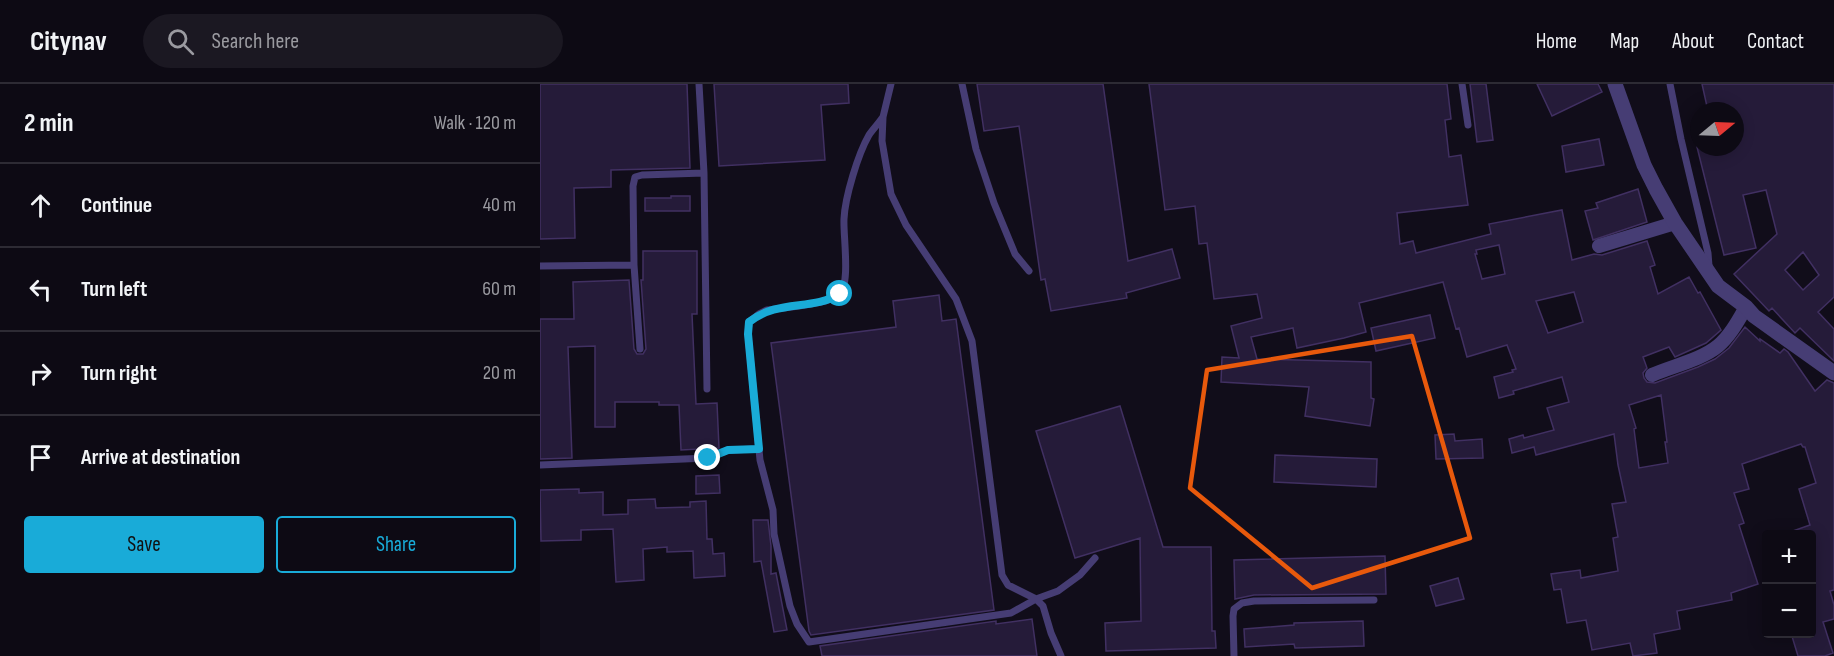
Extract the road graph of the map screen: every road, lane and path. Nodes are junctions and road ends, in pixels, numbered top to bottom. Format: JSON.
{"nodes":[{"id":1,"x":699,"y":84,"type":"edge"},
{"id":2,"x":891,"y":84,"type":"edge"},
{"id":3,"x":962,"y":84,"type":"edge"},
{"id":4,"x":1462,"y":84,"type":"edge"},
{"id":5,"x":1615,"y":84,"type":"edge"},
{"id":6,"x":1670,"y":84,"type":"edge"},
{"id":7,"x":883,"y":117,"type":"junction"},
{"id":8,"x":1468,"y":125,"type":"dead end"},
{"id":9,"x":704,"y":173,"type":"junction"},
{"id":10,"x":1675,"y":223,"type":"junction"},
{"id":11,"x":1599,"y":246,"type":"dead end"},
{"id":12,"x":634,"y":265,"type":"junction"},
{"id":13,"x":540,"y":266,"type":"edge"},
{"id":14,"x":1029,"y":271,"type":"dead end"},
{"id":15,"x":1710,"y":275,"type":"junction"},
{"id":16,"x":1746,"y":307,"type":"junction"},
{"id":17,"x":640,"y":349,"type":"dead end"},
{"id":18,"x":1834,"y":373,"type":"edge"},
{"id":19,"x":1652,"y":375,"type":"dead end"},
{"id":20,"x":707,"y":389,"type":"dead end"},
{"id":21,"x":759,"y":449,"type":"junction"},
{"id":22,"x":540,"y":465,"type":"edge"},
{"id":23,"x":1095,"y":558,"type":"dead end"},
{"id":24,"x":1036,"y":599,"type":"junction"},
{"id":25,"x":1374,"y":600,"type":"dead end"},
{"id":26,"x":1061,"y":656,"type":"edge"},
{"id":27,"x":1234,"y":656,"type":"edge"}],
"edges":[{"from":1,"to":9,"type":"lane"},
{"from":2,"to":7,"type":"lane"},
{"from":3,"to":14,"type":"lane"},
{"from":4,"to":8,"type":"lane"},
{"from":5,"to":10,"type":"street"},
{"from":6,"to":15,"type":"lane"},
{"from":7,"to":21,"type":"lane"},
{"from":7,"to":24,"type":"lane"},
{"from":9,"to":12,"type":"lane"},
{"from":9,"to":20,"type":"lane"},
{"from":10,"to":11,"type":"street"},
{"from":10,"to":15,"type":"street"},
{"from":12,"to":13,"type":"lane"},
{"from":12,"to":17,"type":"lane"},
{"from":15,"to":16,"type":"street"},
{"from":16,"to":18,"type":"street"},
{"from":16,"to":19,"type":"street"},
{"from":21,"to":22,"type":"lane"},
{"from":21,"to":24,"type":"lane"},
{"from":23,"to":24,"type":"lane"},
{"from":24,"to":26,"type":"lane"},
{"from":25,"to":27,"type":"lane"}]}
